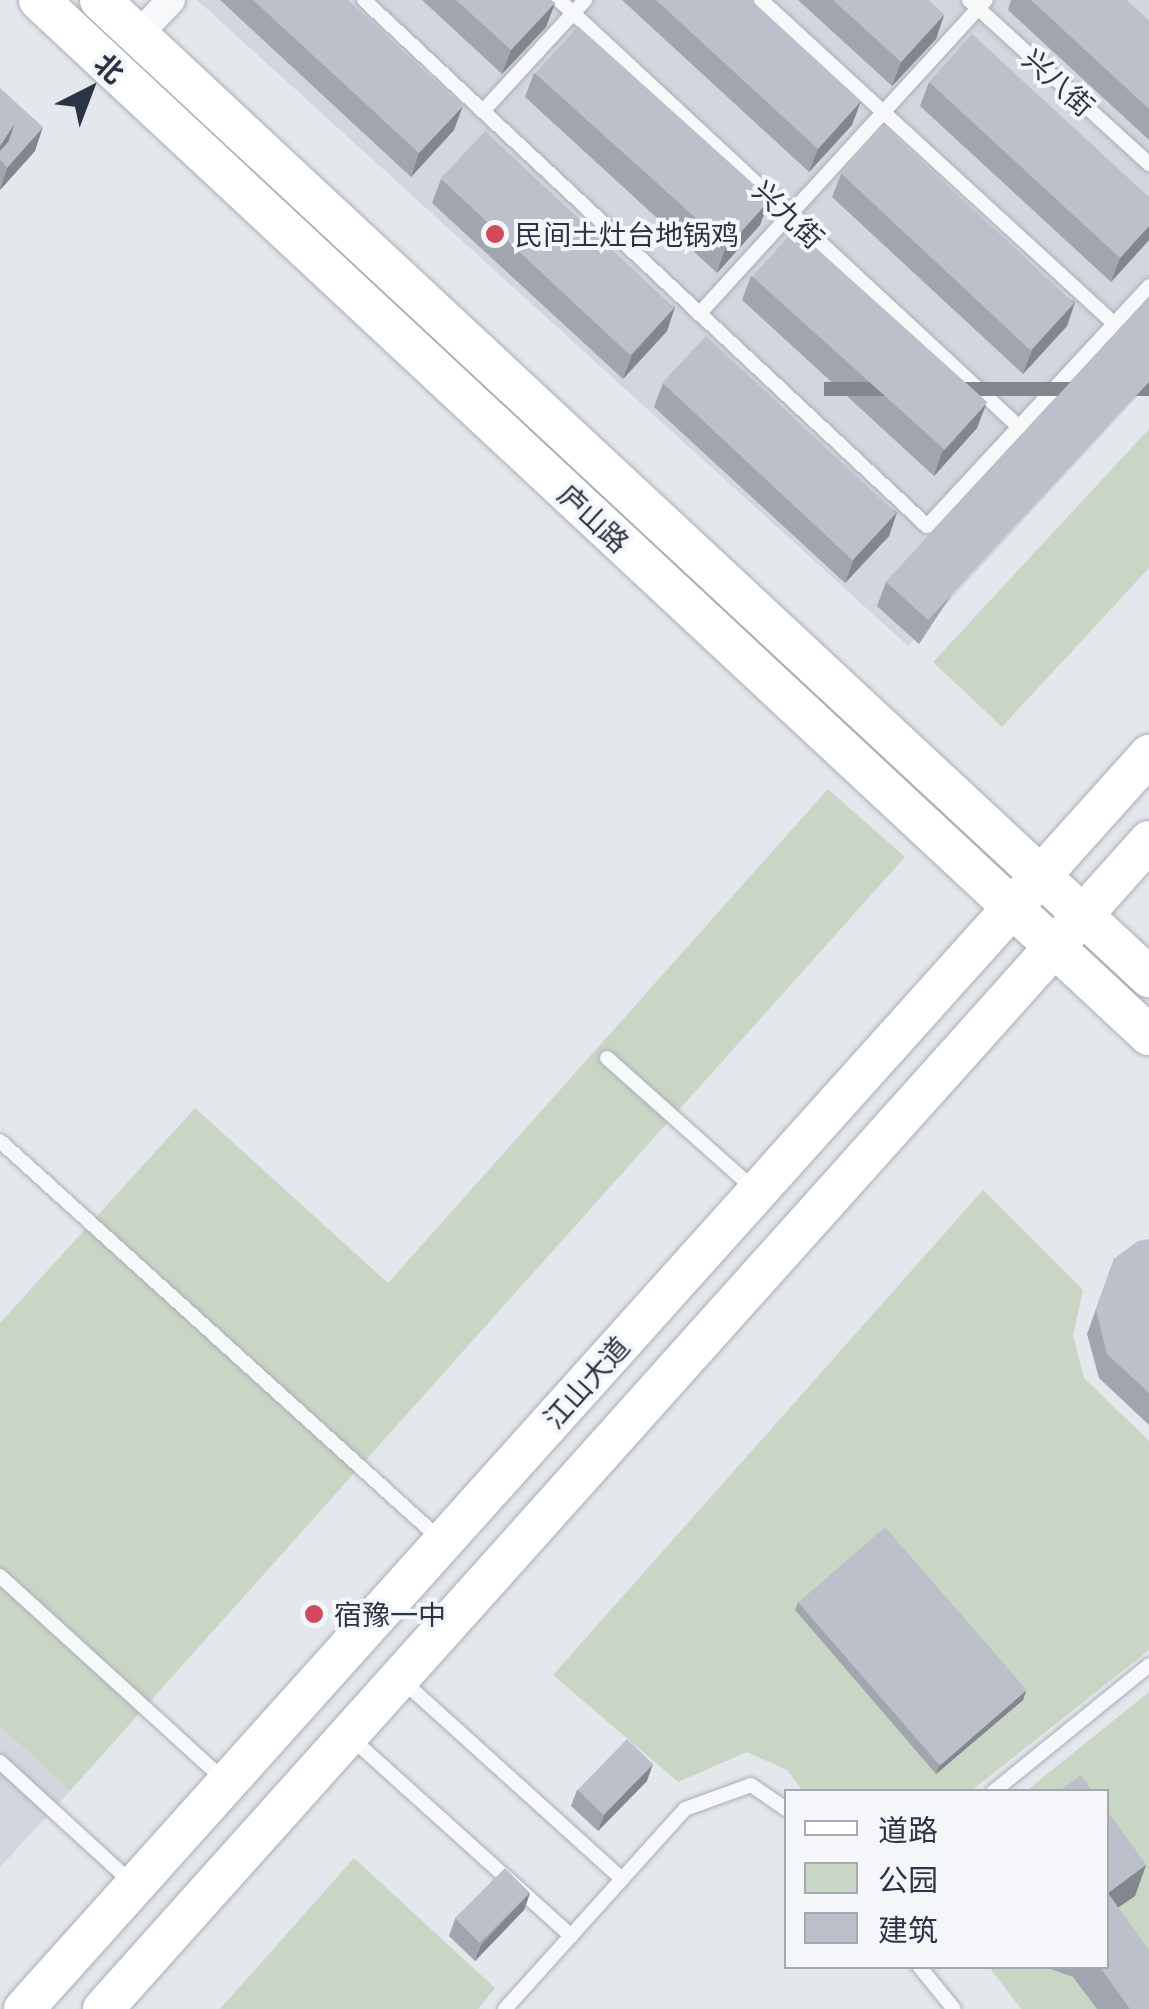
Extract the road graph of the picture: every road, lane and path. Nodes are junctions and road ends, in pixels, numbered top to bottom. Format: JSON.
{"nodes":[{"id":1,"x":39,"y":0,"type":"edge"},
{"id":2,"x":100,"y":0,"type":"edge"},
{"id":3,"x":170,"y":0,"type":"edge"},
{"id":4,"x":364,"y":0,"type":"edge"},
{"id":5,"x":558,"y":0,"type":"edge"},
{"id":6,"x":584,"y":0,"type":"edge"},
{"id":7,"x":760,"y":0,"type":"edge"},
{"id":8,"x":978,"y":3,"type":"edge"},
{"id":9,"x":572,"y":13,"type":"junction"},
{"id":10,"x":138,"y":35,"type":"junction"},
{"id":11,"x":483,"y":111,"type":"junction"},
{"id":12,"x":883,"y":112,"type":"junction"},
{"id":13,"x":1149,"y":164,"type":"edge"},
{"id":14,"x":790,"y":215,"type":"junction"},
{"id":15,"x":1149,"y":286,"type":"edge"},
{"id":16,"x":700,"y":314,"type":"junction"},
{"id":17,"x":1114,"y":324,"type":"junction"},
{"id":18,"x":1019,"y":427,"type":"junction"},
{"id":19,"x":1149,"y":755,"type":"edge"},
{"id":20,"x":1149,"y":841,"type":"edge"},
{"id":21,"x":1039,"y":877,"type":"junction"},
{"id":22,"x":1012,"y":908,"type":"junction"},
{"id":23,"x":1082,"y":916,"type":"junction"},
{"id":24,"x":1055,"y":948,"type":"junction"},
{"id":25,"x":1149,"y":977,"type":"edge"},
{"id":26,"x":1149,"y":1034,"type":"edge"},
{"id":27,"x":606,"y":1058,"type":"dead end"},
{"id":28,"x":0,"y":1141,"type":"edge"},
{"id":29,"x":757,"y":1192,"type":"junction"},
{"id":30,"x":443,"y":1542,"type":"junction"},
{"id":31,"x":0,"y":1576,"type":"edge"},
{"id":32,"x":1149,"y":1666,"type":"edge"},
{"id":33,"x":400,"y":1678,"type":"junction"},
{"id":34,"x":348,"y":1736,"type":"junction"},
{"id":35,"x":0,"y":1762,"type":"edge"},
{"id":36,"x":226,"y":1783,"type":"junction"},
{"id":37,"x":997,"y":1789,"type":"edge"},
{"id":38,"x":784,"y":1808,"type":"edge"},
{"id":39,"x":622,"y":1878,"type":"junction"},
{"id":40,"x":134,"y":1885,"type":"junction"},
{"id":41,"x":570,"y":1936,"type":"junction"},
{"id":42,"x":921,"y":1969,"type":"edge"},
{"id":43,"x":24,"y":2009,"type":"edge"},
{"id":44,"x":103,"y":2009,"type":"edge"},
{"id":45,"x":505,"y":2009,"type":"edge"},
{"id":46,"x":954,"y":2009,"type":"edge"}],
"edges":[{"from":1,"to":22,"type":"main road","name":"庐山路"},
{"from":2,"to":10,"type":"main road","name":"庐山路"},
{"from":3,"to":10,"type":"street"},
{"from":4,"to":11,"type":"lane"},
{"from":5,"to":9,"type":"lane","name":"兴九街"},
{"from":6,"to":9,"type":"lane"},
{"from":7,"to":12,"type":"lane"},
{"from":8,"to":12,"type":"lane"},
{"from":8,"to":13,"type":"lane","name":"兴八街"},
{"from":9,"to":11,"type":"lane"},
{"from":9,"to":14,"type":"lane","name":"兴九街"},
{"from":10,"to":21,"type":"main road","name":"庐山路"},
{"from":11,"to":16,"type":"lane"},
{"from":12,"to":14,"type":"lane"},
{"from":12,"to":17,"type":"lane"},
{"from":14,"to":16,"type":"lane"},
{"from":14,"to":18,"type":"lane","name":"兴九街"},
{"from":15,"to":17,"type":"lane"},
{"from":16,"to":18,"type":"lane"},
{"from":17,"to":18,"type":"lane"},
{"from":19,"to":21,"type":"main road","name":"江山大道"},
{"from":20,"to":23,"type":"main road"},
{"from":21,"to":22,"type":"main road","name":"江山大道"},
{"from":21,"to":23,"type":"main road","name":"庐山路"},
{"from":22,"to":24,"type":"main road","name":"庐山路"},
{"from":22,"to":29,"type":"main road","name":"江山大道"},
{"from":23,"to":24,"type":"main road"},
{"from":23,"to":25,"type":"main road","name":"庐山路"},
{"from":24,"to":26,"type":"main road","name":"庐山路"},
{"from":24,"to":33,"type":"main road"},
{"from":27,"to":29,"type":"lane"},
{"from":28,"to":30,"type":"lane"},
{"from":29,"to":30,"type":"main road","name":"江山大道"},
{"from":30,"to":36,"type":"main road","name":"江山大道"},
{"from":31,"to":36,"type":"lane"},
{"from":32,"to":37,"type":"lane"},
{"from":33,"to":34,"type":"main road"},
{"from":33,"to":39,"type":"lane"},
{"from":34,"to":41,"type":"lane"},
{"from":34,"to":44,"type":"main road"},
{"from":35,"to":40,"type":"lane"},
{"from":36,"to":40,"type":"main road","name":"江山大道"},
{"from":38,"to":39,"type":"lane"},
{"from":39,"to":41,"type":"lane"},
{"from":40,"to":43,"type":"main road","name":"江山大道"},
{"from":41,"to":45,"type":"lane"},
{"from":42,"to":46,"type":"lane"}]}
